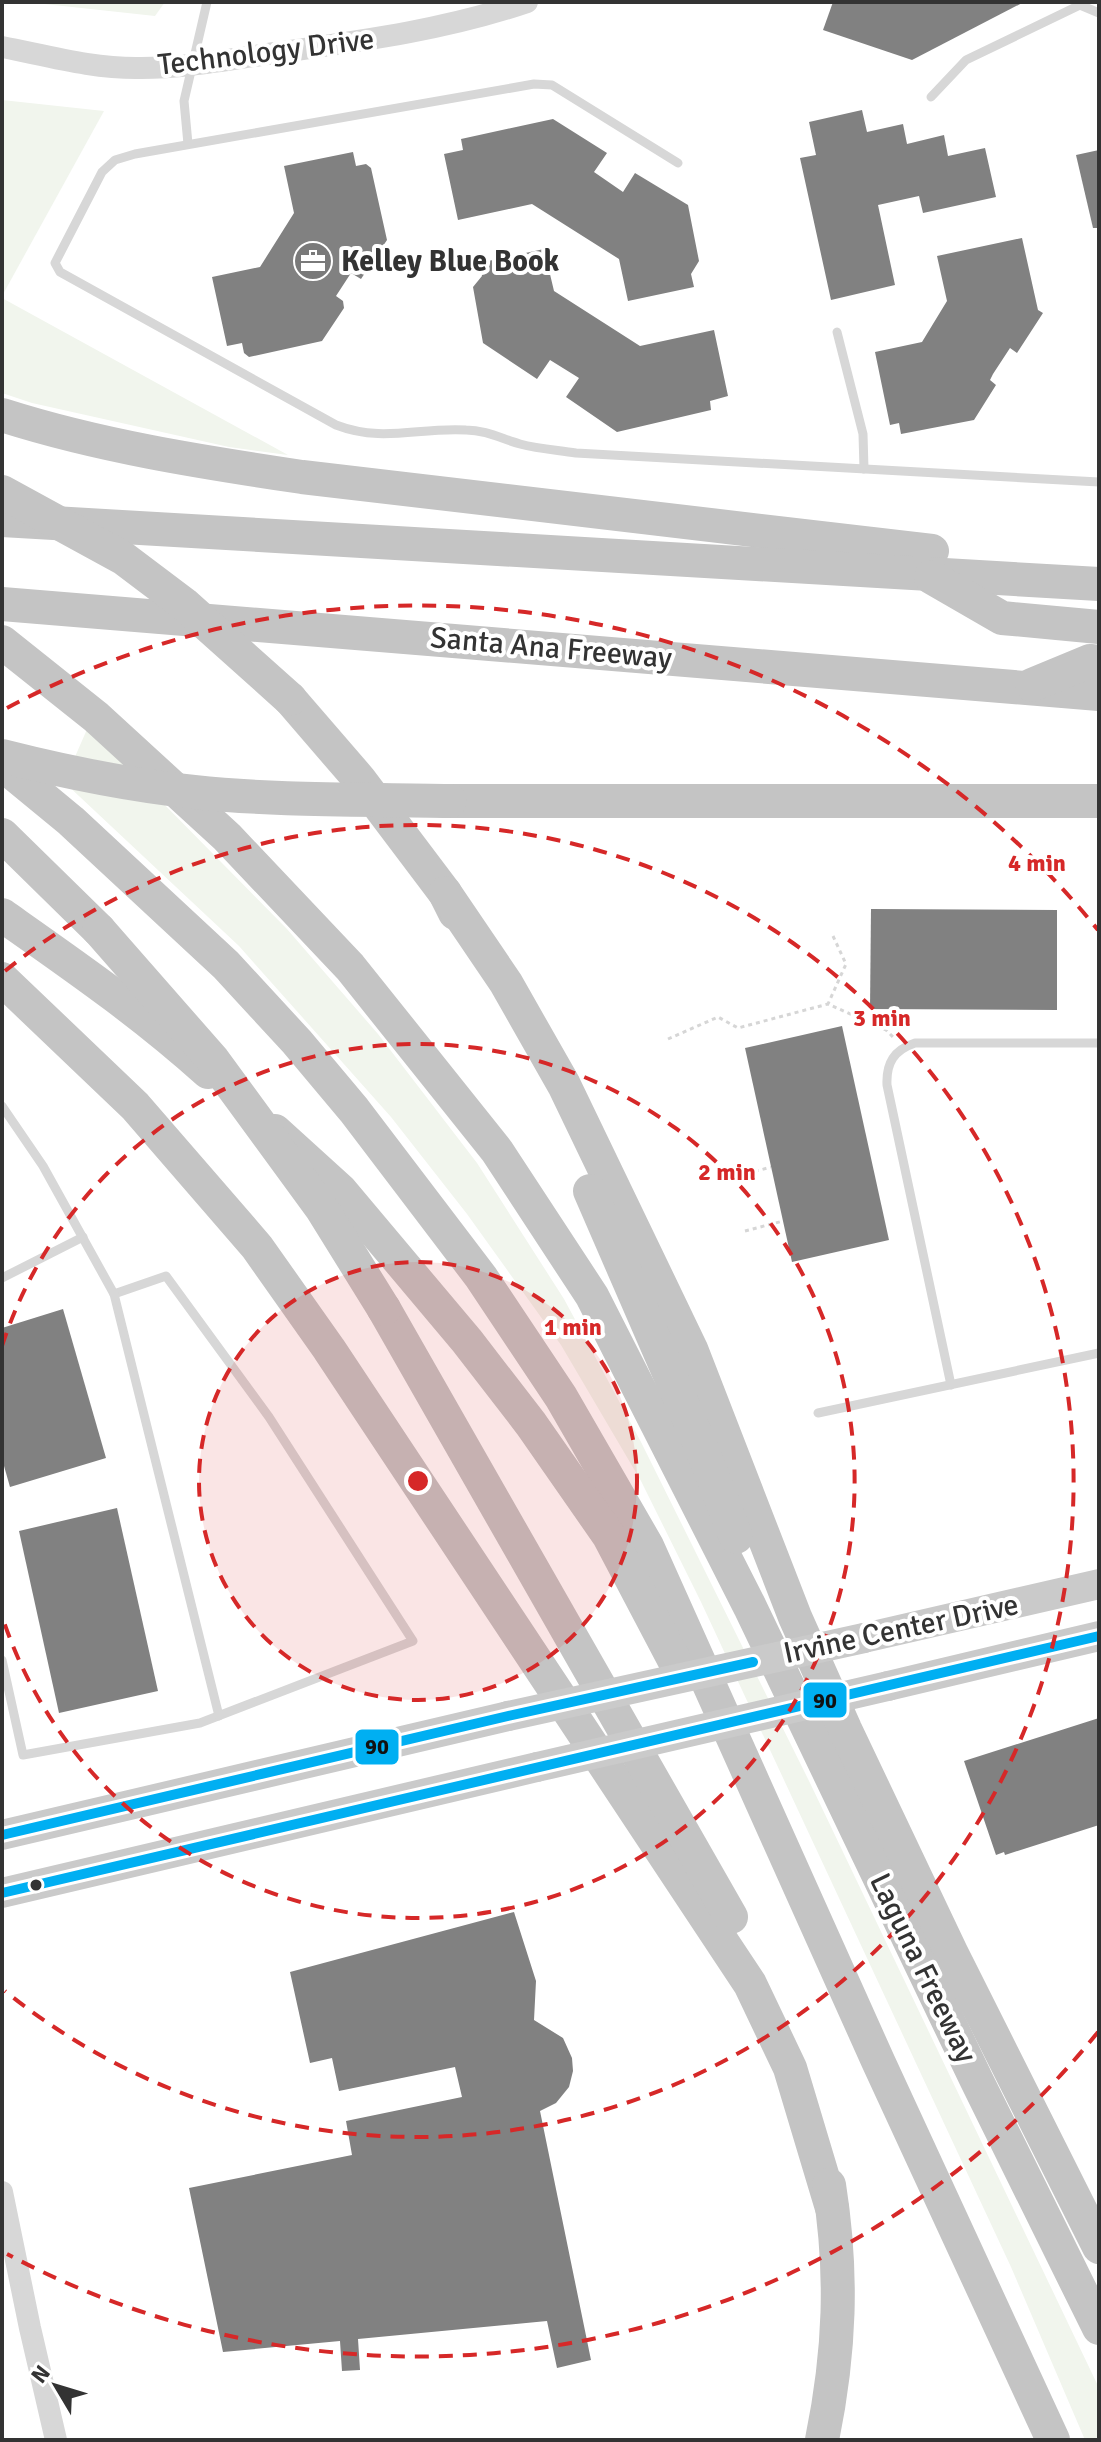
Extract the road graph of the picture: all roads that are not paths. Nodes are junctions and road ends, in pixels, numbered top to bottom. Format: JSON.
{"nodes":[{"id":1,"x":207,"y":2,"type":"edge"},
{"id":2,"x":527,"y":2,"type":"edge"},
{"id":3,"x":1099,"y":13,"type":"edge"},
{"id":4,"x":2,"y":47,"type":"edge"},
{"id":5,"x":194,"y":64,"type":"junction"},
{"id":6,"x":931,"y":97,"type":"dead end"},
{"id":7,"x":188,"y":144,"type":"junction"},
{"id":8,"x":678,"y":163,"type":"dead end"},
{"id":9,"x":837,"y":332,"type":"dead end"},
{"id":10,"x":2,"y":415,"type":"edge"},
{"id":11,"x":864,"y":469,"type":"junction"},
{"id":12,"x":1099,"y":482,"type":"edge"},
{"id":13,"x":2,"y":492,"type":"edge"},
{"id":14,"x":2,"y":520,"type":"edge"},
{"id":15,"x":921,"y":572,"type":"junction"},
{"id":16,"x":1008,"y":578,"type":"junction"},
{"id":17,"x":1099,"y":584,"type":"edge"},
{"id":18,"x":2,"y":604,"type":"edge"},
{"id":19,"x":1099,"y":627,"type":"edge"},
{"id":20,"x":2,"y":642,"type":"edge"},
{"id":21,"x":1099,"y":662,"type":"edge"},
{"id":22,"x":1028,"y":686,"type":"junction"},
{"id":23,"x":1099,"y":694,"type":"edge"},
{"id":24,"x":2,"y":756,"type":"edge"},
{"id":25,"x":2,"y":764,"type":"edge"},
{"id":26,"x":1099,"y":801,"type":"edge"},
{"id":27,"x":2,"y":835,"type":"edge"},
{"id":28,"x":445,"y":893,"type":"junction"},
{"id":29,"x":2,"y":915,"type":"edge"},
{"id":30,"x":2,"y":979,"type":"edge"},
{"id":31,"x":1099,"y":1043,"type":"edge"},
{"id":32,"x":2,"y":1106,"type":"edge"},
{"id":33,"x":83,"y":1237,"type":"junction"},
{"id":34,"x":2,"y":1278,"type":"edge"},
{"id":35,"x":114,"y":1294,"type":"junction"},
{"id":36,"x":1099,"y":1353,"type":"edge"},
{"id":37,"x":951,"y":1385,"type":"junction"},
{"id":38,"x":818,"y":1413,"type":"dead end"},
{"id":39,"x":1099,"y":1584,"type":"edge"},
{"id":40,"x":750,"y":1607,"type":"junction"},
{"id":41,"x":1099,"y":1636,"type":"edge"},
{"id":42,"x":2,"y":1660,"type":"edge"},
{"id":43,"x":219,"y":1716,"type":"junction"},
{"id":44,"x":2,"y":1835,"type":"edge"},
{"id":45,"x":2,"y":1893,"type":"edge"},
{"id":46,"x":829,"y":1953,"type":"junction"},
{"id":47,"x":2,"y":2192,"type":"edge"},
{"id":48,"x":832,"y":2208,"type":"junction"},
{"id":49,"x":1099,"y":2247,"type":"edge"},
{"id":50,"x":1099,"y":2328,"type":"edge"},
{"id":51,"x":56,"y":2440,"type":"edge"},
{"id":52,"x":822,"y":2440,"type":"edge"},
{"id":53,"x":1053,"y":2440,"type":"edge"}],
"edges":[{"from":1,"to":5,"type":"lane"},
{"from":2,"to":5,"type":"street","name":"Technology Drive"},
{"from":3,"to":6,"type":"lane"},
{"from":4,"to":5,"type":"street","name":"Technology Drive"},
{"from":5,"to":7,"type":"lane"},
{"from":7,"to":8,"type":"lane"},
{"from":7,"to":11,"type":"lane"},
{"from":9,"to":11,"type":"lane"},
{"from":10,"to":16,"type":"highway"},
{"from":11,"to":12,"type":"lane"},
{"from":13,"to":28,"type":"highway","bridge":true},
{"from":14,"to":15,"type":"highway"},
{"from":15,"to":16,"type":"highway"},
{"from":15,"to":19,"type":"highway"},
{"from":16,"to":17,"type":"highway"},
{"from":18,"to":22,"type":"highway","name":"Santa Ana Freeway"},
{"from":20,"to":40,"type":"highway"},
{"from":21,"to":22,"type":"highway"},
{"from":22,"to":23,"type":"highway","name":"Santa Ana Freeway"},
{"from":24,"to":26,"type":"highway","bridge":true},
{"from":25,"to":46,"type":"highway"},
{"from":27,"to":48,"type":"highway","bridge":true},
{"from":28,"to":40,"type":"highway"},
{"from":28,"to":49,"type":"highway"},
{"from":29,"to":46,"type":"highway"},
{"from":30,"to":48,"type":"highway"},
{"from":31,"to":37,"type":"lane"},
{"from":32,"to":33,"type":"lane"},
{"from":33,"to":34,"type":"lane"},
{"from":33,"to":35,"type":"lane"},
{"from":35,"to":43,"type":"lane"},
{"from":35,"to":43,"type":"lane"},
{"from":36,"to":37,"type":"lane"},
{"from":37,"to":38,"type":"lane"},
{"from":39,"to":44,"type":"main road","name":"Irvine Center Drive","bridge":true},
{"from":40,"to":50,"type":"highway","name":"Laguna Freeway"},
{"from":41,"to":45,"type":"main road","name":"Irvine Center Drive","bridge":true},
{"from":42,"to":43,"type":"lane"},
{"from":46,"to":53,"type":"highway"},
{"from":47,"to":51,"type":"street"},
{"from":48,"to":52,"type":"highway"}]}
